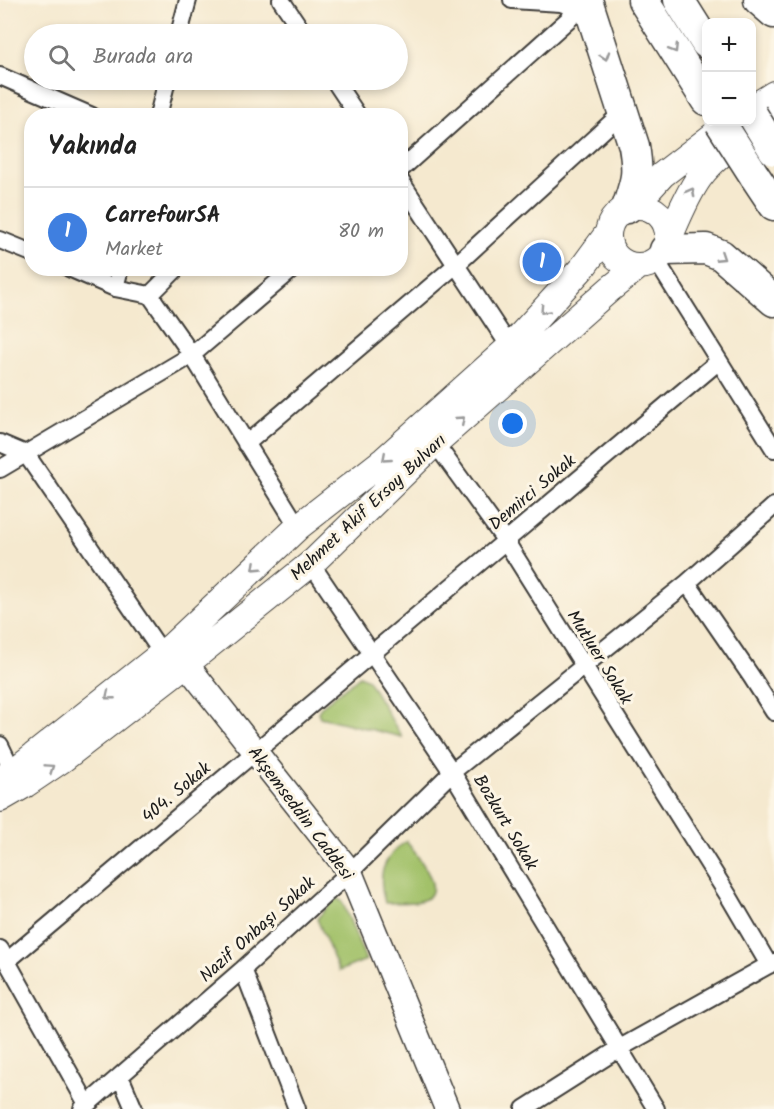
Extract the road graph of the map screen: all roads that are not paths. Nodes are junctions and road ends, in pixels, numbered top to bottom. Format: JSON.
{"nodes":[{"id":1,"x":188,"y":0,"type":"edge"},
{"id":2,"x":281,"y":0,"type":"edge"},
{"id":3,"x":512,"y":0,"type":"edge"},
{"id":4,"x":643,"y":0,"type":"edge"},
{"id":5,"x":679,"y":0,"type":"edge"},
{"id":6,"x":759,"y":0,"type":"edge"},
{"id":7,"x":575,"y":4,"type":"edge"},
{"id":8,"x":774,"y":13,"type":"edge"},
{"id":9,"x":182,"y":24,"type":"edge"},
{"id":10,"x":297,"y":24,"type":"edge"},
{"id":11,"x":702,"y":37,"type":"edge"},
{"id":12,"x":0,"y":76,"type":"edge"},
{"id":13,"x":24,"y":86,"type":"edge"},
{"id":14,"x":32,"y":90,"type":"edge"},
{"id":15,"x":164,"y":90,"type":"edge"},
{"id":16,"x":341,"y":90,"type":"edge"},
{"id":17,"x":702,"y":94,"type":"edge"},
{"id":18,"x":774,"y":94,"type":"edge"},
{"id":19,"x":756,"y":105,"type":"edge"},
{"id":20,"x":74,"y":108,"type":"edge"},
{"id":21,"x":160,"y":108,"type":"edge"},
{"id":22,"x":353,"y":108,"type":"edge"},
{"id":23,"x":623,"y":112,"type":"junction"},
{"id":24,"x":774,"y":118,"type":"edge"},
{"id":25,"x":756,"y":121,"type":"edge"},
{"id":26,"x":723,"y":126,"type":"edge"},
{"id":27,"x":726,"y":126,"type":"edge"},
{"id":28,"x":774,"y":150,"type":"edge"},
{"id":29,"x":408,"y":162,"type":"edge"},
{"id":30,"x":408,"y":192,"type":"edge"},
{"id":31,"x":774,"y":205,"type":"edge"},
{"id":32,"x":630,"y":207,"type":"junction"},
{"id":33,"x":608,"y":233,"type":"junction"},
{"id":34,"x":0,"y":240,"type":"edge"},
{"id":35,"x":24,"y":250,"type":"edge"},
{"id":36,"x":656,"y":255,"type":"junction"},
{"id":37,"x":457,"y":264,"type":"junction"},
{"id":38,"x":583,"y":267,"type":"junction"},
{"id":39,"x":87,"y":276,"type":"edge"},
{"id":40,"x":118,"y":276,"type":"edge"},
{"id":41,"x":169,"y":276,"type":"edge"},
{"id":42,"x":279,"y":276,"type":"edge"},
{"id":43,"x":115,"y":288,"type":"junction"},
{"id":44,"x":610,"y":289,"type":"junction"},
{"id":45,"x":150,"y":295,"type":"junction"},
{"id":46,"x":774,"y":302,"type":"edge"},
{"id":47,"x":510,"y":346,"type":"junction"},
{"id":48,"x":192,"y":355,"type":"junction"},
{"id":49,"x":719,"y":361,"type":"junction"},
{"id":50,"x":0,"y":443,"type":"edge"},
{"id":51,"x":435,"y":443,"type":"junction"},
{"id":52,"x":246,"y":444,"type":"junction"},
{"id":53,"x":774,"y":449,"type":"edge"},
{"id":54,"x":26,"y":454,"type":"junction"},
{"id":55,"x":0,"y":469,"type":"edge"},
{"id":56,"x":774,"y":506,"type":"edge"},
{"id":57,"x":298,"y":527,"type":"junction"},
{"id":58,"x":505,"y":540,"type":"junction"},
{"id":59,"x":313,"y":562,"type":"junction"},
{"id":60,"x":687,"y":583,"type":"junction"},
{"id":61,"x":162,"y":653,"type":"junction"},
{"id":62,"x":372,"y":655,"type":"junction"},
{"id":63,"x":186,"y":664,"type":"junction"},
{"id":64,"x":582,"y":666,"type":"junction"},
{"id":65,"x":774,"y":712,"type":"edge"},
{"id":66,"x":0,"y":745,"type":"edge"},
{"id":67,"x":254,"y":752,"type":"junction"},
{"id":68,"x":452,"y":772,"type":"junction"},
{"id":69,"x":7,"y":776,"type":"edge"},
{"id":70,"x":0,"y":799,"type":"edge"},
{"id":71,"x":350,"y":872,"type":"junction"},
{"id":72,"x":3,"y":955,"type":"edge"},
{"id":73,"x":771,"y":963,"type":"edge"},
{"id":74,"x":243,"y":969,"type":"junction"},
{"id":75,"x":620,"y":1048,"type":"junction"},
{"id":76,"x":120,"y":1076,"type":"junction"},
{"id":77,"x":85,"y":1107,"type":"edge"},
{"id":78,"x":134,"y":1109,"type":"edge"},
{"id":79,"x":297,"y":1109,"type":"edge"},
{"id":80,"x":447,"y":1109,"type":"edge"},
{"id":81,"x":524,"y":1109,"type":"edge"},
{"id":82,"x":656,"y":1109,"type":"edge"}],
"edges":[{"from":1,"to":9,"type":"street"},
{"from":2,"to":10,"type":"street"},
{"from":3,"to":7,"type":"street"},
{"from":4,"to":17,"type":"highway","one_way":true},
{"from":5,"to":11,"type":"highway"},
{"from":6,"to":8,"type":"highway"},
{"from":7,"to":23,"type":"highway","one_way":true},
{"from":7,"to":29,"type":"street"},
{"from":12,"to":13,"type":"street"},
{"from":14,"to":20,"type":"street"},
{"from":15,"to":21,"type":"street"},
{"from":16,"to":22,"type":"street"},
{"from":18,"to":19,"type":"main road"},
{"from":23,"to":32,"type":"highway"},
{"from":23,"to":37,"type":"street"},
{"from":36,"to":24,"type":"main road","one_way":true},
{"from":25,"to":28,"type":"highway","bridge":true},
{"from":26,"to":31,"type":"highway","bridge":true},
{"from":27,"to":32,"type":"main road"},
{"from":30,"to":37,"type":"street"},
{"from":32,"to":33,"type":"main road"},
{"from":32,"to":36,"type":"main road"},
{"from":33,"to":36,"type":"main road"},
{"from":33,"to":38,"type":"main road","name":"Mehmet Akif Ersoy Bulvarı"},
{"from":34,"to":35,"type":"street"},
{"from":36,"to":44,"type":"main road","name":"Mehmet Akif Ersoy Bulvarı"},
{"from":36,"to":46,"type":"highway","one_way":true},
{"from":36,"to":49,"type":"street"},
{"from":37,"to":47,"type":"street"},
{"from":37,"to":52,"type":"street"},
{"from":38,"to":44,"type":"main road"},
{"from":38,"to":47,"type":"main road","name":"Mehmet Akif Ersoy Bulvarı","one_way":true},
{"from":39,"to":43,"type":"street"},
{"from":40,"to":43,"type":"street"},
{"from":41,"to":45,"type":"street"},
{"from":42,"to":48,"type":"street"},
{"from":43,"to":45,"type":"street"},
{"from":51,"to":44,"type":"main road","name":"Mehmet Akif Ersoy Bulvarı","one_way":true},
{"from":45,"to":48,"type":"street"},
{"from":47,"to":57,"type":"main road","name":"Mehmet Akif Ersoy Bulvarı","one_way":true},
{"from":48,"to":52,"type":"street"},
{"from":48,"to":54,"type":"street"},
{"from":49,"to":53,"type":"street"},
{"from":49,"to":58,"type":"street","name":"Demirci Sokak"},
{"from":50,"to":54,"type":"street"},
{"from":51,"to":58,"type":"street","name":"Mutluer Sokak"},
{"from":51,"to":59,"type":"main road","name":"Mehmet Akif Ersoy Bulvarı"},
{"from":52,"to":57,"type":"street"},
{"from":54,"to":55,"type":"street"},
{"from":54,"to":61,"type":"street"},
{"from":56,"to":60,"type":"street","name":"Nazif Onbaşı Sokak"},
{"from":57,"to":61,"type":"main road","name":"Mehmet Akif Ersoy Bulvarı","one_way":true},
{"from":58,"to":62,"type":"street","name":"Demirci Sokak"},
{"from":58,"to":64,"type":"street","name":"Mutluer Sokak"},
{"from":59,"to":62,"type":"street","name":"Bozkurt Sokak"},
{"from":59,"to":63,"type":"main road","name":"Mehmet Akif Ersoy Bulvarı"},
{"from":60,"to":64,"type":"street","name":"Nazif Onbaşı Sokak"},
{"from":60,"to":65,"type":"street"},
{"from":61,"to":69,"type":"main road","name":"Mehmet Akif Ersoy Bulvarı","one_way":true},
{"from":62,"to":67,"type":"street","name":"404. Sokak"},
{"from":62,"to":68,"type":"street","name":"Bozkurt Sokak"},
{"from":63,"to":67,"type":"main road","name":"Akşemseddin Caddesi"},
{"from":70,"to":63,"type":"main road","name":"Mehmet Akif Ersoy Bulvarı","one_way":true},
{"from":64,"to":68,"type":"street","name":"Nazif Onbaşı Sokak"},
{"from":64,"to":73,"type":"street","name":"Mutluer Sokak"},
{"from":66,"to":69,"type":"street"},
{"from":67,"to":71,"type":"main road","name":"Akşemseddin Caddesi"},
{"from":67,"to":72,"type":"street","name":"404. Sokak"},
{"from":68,"to":71,"type":"street","name":"Nazif Onbaşı Sokak"},
{"from":68,"to":75,"type":"street","name":"Bozkurt Sokak"},
{"from":71,"to":74,"type":"street","name":"Nazif Onbaşı Sokak"},
{"from":71,"to":80,"type":"main road","name":"Akşemseddin Caddesi"},
{"from":72,"to":77,"type":"street"},
{"from":73,"to":75,"type":"street"},
{"from":74,"to":76,"type":"street","name":"Nazif Onbaşı Sokak"},
{"from":74,"to":79,"type":"street"},
{"from":75,"to":81,"type":"street"},
{"from":75,"to":82,"type":"street","name":"Bozkurt Sokak"},
{"from":76,"to":77,"type":"street","name":"Nazif Onbaşı Sokak"},
{"from":76,"to":78,"type":"street"}]}
